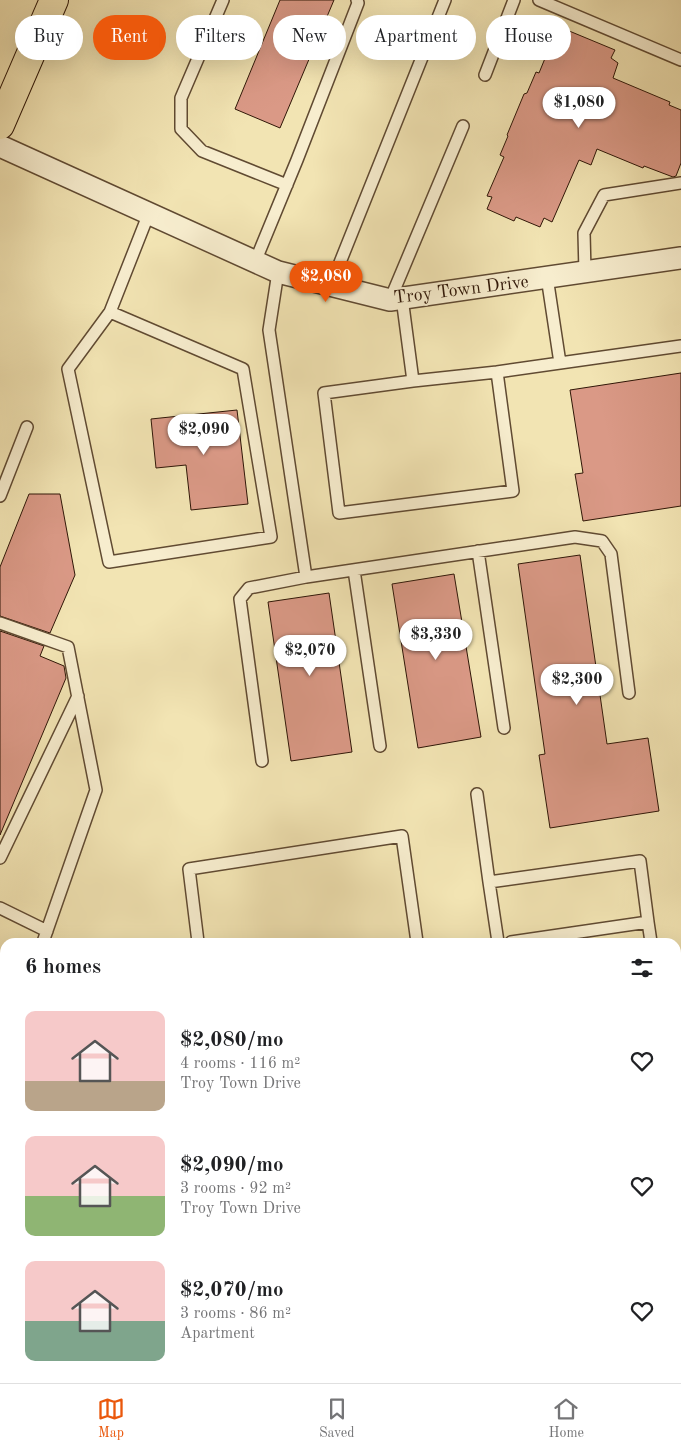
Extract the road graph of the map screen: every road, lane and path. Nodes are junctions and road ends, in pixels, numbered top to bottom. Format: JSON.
{"nodes":[{"id":1,"x":223,"y":0,"type":"edge"},
{"id":2,"x":357,"y":0,"type":"edge"},
{"id":3,"x":445,"y":0,"type":"edge"},
{"id":4,"x":514,"y":0,"type":"edge"},
{"id":5,"x":539,"y":0,"type":"edge"},
{"id":6,"x":52,"y":1,"type":"edge"},
{"id":7,"x":681,"y":60,"type":"edge"},
{"id":8,"x":486,"y":76,"type":"dead end"},
{"id":9,"x":0,"y":125,"type":"edge"},
{"id":10,"x":463,"y":126,"type":"dead end"},
{"id":11,"x":0,"y":146,"type":"edge"},
{"id":12,"x":681,"y":183,"type":"edge"},
{"id":13,"x":287,"y":185,"type":"junction"},
{"id":14,"x":149,"y":214,"type":"junction"},
{"id":15,"x":681,"y":258,"type":"edge"},
{"id":16,"x":255,"y":262,"type":"junction"},
{"id":17,"x":278,"y":272,"type":"junction"},
{"id":18,"x":585,"y":272,"type":"junction"},
{"id":19,"x":547,"y":277,"type":"junction"},
{"id":20,"x":331,"y":286,"type":"junction"},
{"id":21,"x":396,"y":299,"type":"junction"},
{"id":22,"x":110,"y":312,"type":"junction"},
{"id":23,"x":681,"y":346,"type":"edge"},
{"id":24,"x":560,"y":363,"type":"junction"},
{"id":25,"x":497,"y":372,"type":"junction"},
{"id":26,"x":414,"y":381,"type":"junction"},
{"id":27,"x":27,"y":427,"type":"dead end"},
{"id":28,"x":0,"y":496,"type":"edge"},
{"id":29,"x":478,"y":552,"type":"junction"},
{"id":30,"x":354,"y":570,"type":"junction"},
{"id":31,"x":306,"y":578,"type":"junction"},
{"id":32,"x":0,"y":623,"type":"edge"},
{"id":33,"x":629,"y":693,"type":"dead end"},
{"id":34,"x":78,"y":696,"type":"junction"},
{"id":35,"x":504,"y":728,"type":"dead end"},
{"id":36,"x":380,"y":746,"type":"dead end"},
{"id":37,"x":262,"y":761,"type":"dead end"},
{"id":38,"x":477,"y":794,"type":"dead end"},
{"id":39,"x":0,"y":858,"type":"edge"},
{"id":40,"x":489,"y":882,"type":"junction"},
{"id":41,"x":0,"y":908,"type":"edge"},
{"id":42,"x":648,"y":922,"type":"junction"},
{"id":43,"x":47,"y":931,"type":"junction"},
{"id":44,"x":44,"y":938,"type":"edge"},
{"id":45,"x":198,"y":938,"type":"edge"},
{"id":46,"x":416,"y":938,"type":"edge"},
{"id":47,"x":497,"y":938,"type":"edge"},
{"id":48,"x":538,"y":938,"type":"edge"},
{"id":49,"x":650,"y":938,"type":"edge"}],
"edges":[{"from":1,"to":13,"type":"lane"},
{"from":2,"to":13,"type":"lane"},
{"from":3,"to":20,"type":"lane"},
{"from":4,"to":8,"type":"lane"},
{"from":5,"to":7,"type":"lane"},
{"from":6,"to":9,"type":"main road"},
{"from":10,"to":21,"type":"lane"},
{"from":11,"to":14,"type":"street","name":"Troy Town Drive"},
{"from":12,"to":18,"type":"lane"},
{"from":13,"to":16,"type":"lane"},
{"from":14,"to":16,"type":"street","name":"Troy Town Drive"},
{"from":14,"to":22,"type":"lane"},
{"from":15,"to":18,"type":"street","name":"Troy Town Drive"},
{"from":16,"to":17,"type":"street","name":"Troy Town Drive"},
{"from":17,"to":20,"type":"street","name":"Troy Town Drive"},
{"from":17,"to":31,"type":"lane"},
{"from":18,"to":19,"type":"street","name":"Troy Town Drive"},
{"from":19,"to":21,"type":"street","name":"Troy Town Drive"},
{"from":19,"to":24,"type":"lane"},
{"from":20,"to":21,"type":"street","name":"Troy Town Drive"},
{"from":21,"to":26,"type":"lane"},
{"from":22,"to":22,"type":"lane"},
{"from":23,"to":24,"type":"lane"},
{"from":24,"to":25,"type":"lane"},
{"from":25,"to":26,"type":"lane"},
{"from":25,"to":26,"type":"lane"},
{"from":27,"to":28,"type":"lane"},
{"from":29,"to":30,"type":"lane"},
{"from":29,"to":33,"type":"lane"},
{"from":29,"to":35,"type":"lane"},
{"from":30,"to":31,"type":"lane"},
{"from":30,"to":36,"type":"lane"},
{"from":31,"to":37,"type":"lane"},
{"from":32,"to":34,"type":"lane"},
{"from":34,"to":39,"type":"lane"},
{"from":34,"to":43,"type":"lane"},
{"from":38,"to":40,"type":"lane"},
{"from":40,"to":42,"type":"lane"},
{"from":40,"to":47,"type":"lane"},
{"from":41,"to":43,"type":"lane"},
{"from":42,"to":48,"type":"lane"},
{"from":42,"to":49,"type":"lane"},
{"from":43,"to":44,"type":"lane"},
{"from":45,"to":46,"type":"lane"}]}
